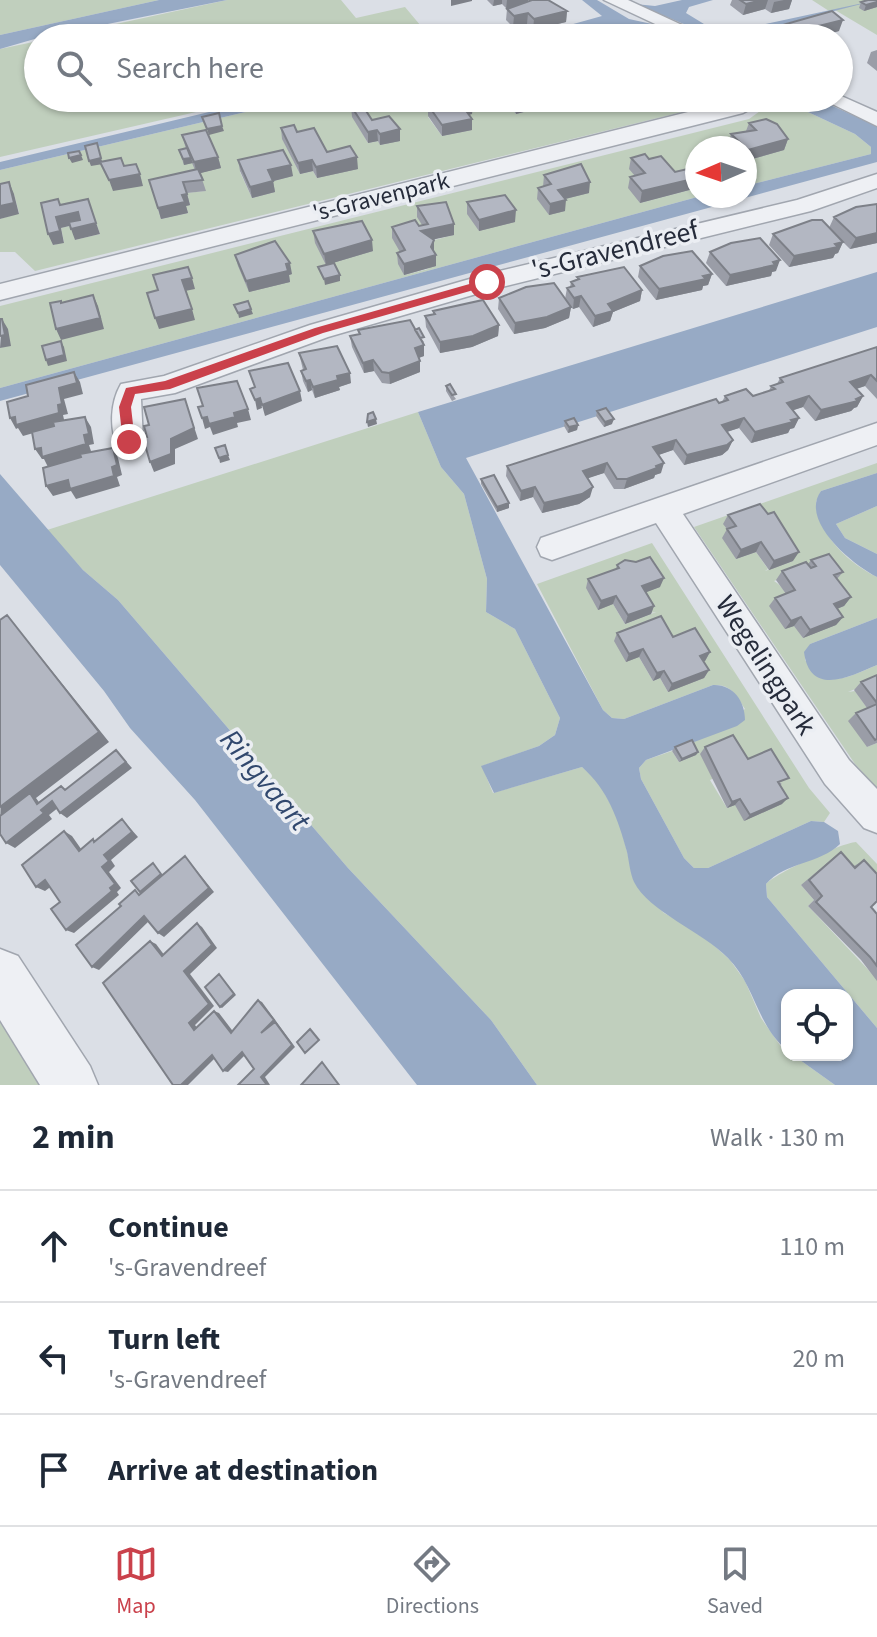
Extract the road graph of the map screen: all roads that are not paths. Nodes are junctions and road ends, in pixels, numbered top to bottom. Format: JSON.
{"nodes":[{"id":1,"x":613,"y":0,"type":"edge"},
{"id":2,"x":669,"y":24,"type":"edge"},
{"id":3,"x":853,"y":109,"type":"edge"},
{"id":4,"x":724,"y":112,"type":"edge"},
{"id":5,"x":877,"y":120,"type":"edge"},
{"id":6,"x":877,"y":181,"type":"edge"},
{"id":7,"x":0,"y":292,"type":"edge"},
{"id":8,"x":877,"y":434,"type":"edge"},
{"id":9,"x":129,"y":442,"type":"dead end"},
{"id":10,"x":664,"y":510,"type":"junction"},
{"id":11,"x":552,"y":547,"type":"dead end"},
{"id":12,"x":877,"y":815,"type":"edge"},
{"id":13,"x":0,"y":974,"type":"edge"},
{"id":14,"x":71,"y":1085,"type":"edge"}],
"edges":[{"from":1,"to":2,"type":"street"},
{"from":3,"to":5,"type":"street"},
{"from":4,"to":7,"type":"street","name":"'s-Gravenpark"},
{"from":6,"to":9,"type":"street","name":"'s-Gravendreef"},
{"from":8,"to":10,"type":"street"},
{"from":10,"to":11,"type":"street"},
{"from":10,"to":12,"type":"street","name":"Wegelingpark"},
{"from":13,"to":14,"type":"street"}]}
